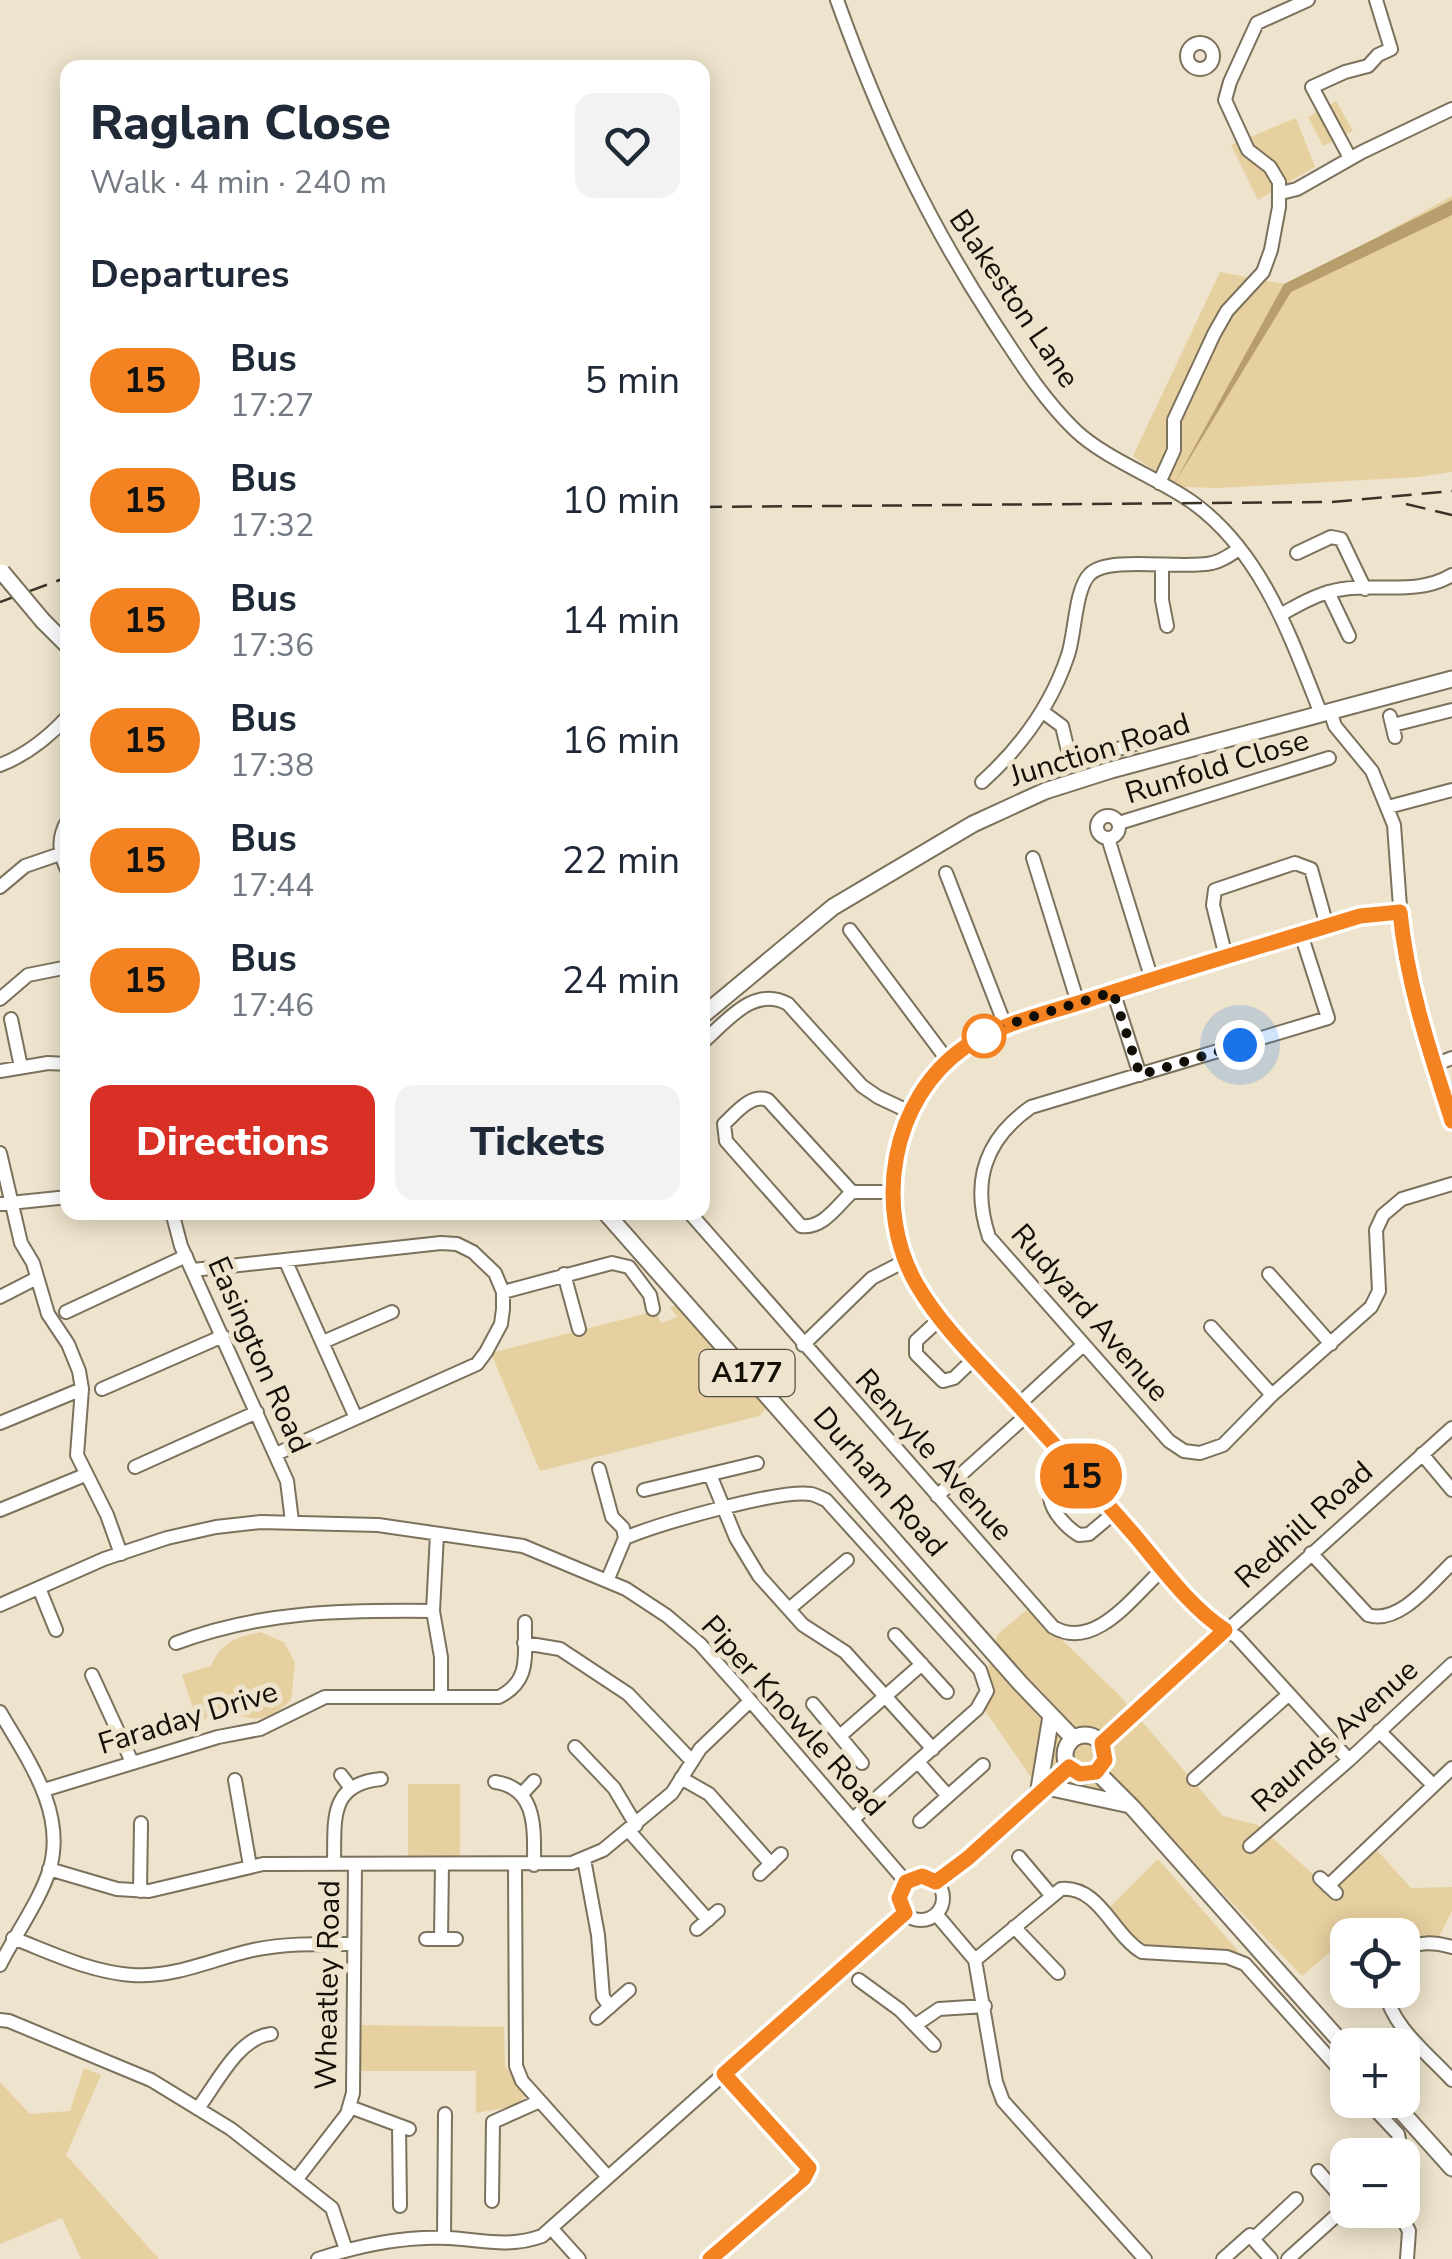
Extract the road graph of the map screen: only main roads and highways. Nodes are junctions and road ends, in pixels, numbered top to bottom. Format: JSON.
{"nodes":[{"id":1,"x":1,"y":571,"type":"edge"},
{"id":2,"x":60,"y":638,"type":"edge"},
{"id":3,"x":1452,"y":679,"type":"edge"},
{"id":4,"x":710,"y":1009,"type":"edge"},
{"id":5,"x":612,"y":1220,"type":"edge"},
{"id":6,"x":1051,"y":1716,"type":"junction"},
{"id":7,"x":1073,"y":1738,"type":"junction"},
{"id":8,"x":1096,"y":1772,"type":"junction"},
{"id":9,"x":1130,"y":1805,"type":"junction"},
{"id":10,"x":1330,"y":2030,"type":"edge"},
{"id":11,"x":1408,"y":2118,"type":"edge"},
{"id":12,"x":1452,"y":2168,"type":"edge"}],
"edges":[{"from":1,"to":2,"type":"main road","bridge":true},
{"from":3,"to":4,"type":"main road","name":"Junction Road"},
{"from":5,"to":6,"type":"main road","name":"Durham Road","number":"A177"},
{"from":6,"to":7,"type":"main road","name":"Durham Road","number":"A177"},
{"from":6,"to":9,"type":"main road"},
{"from":7,"to":8,"type":"main road"},
{"from":7,"to":8,"type":"main road"},
{"from":8,"to":9,"type":"main road"},
{"from":9,"to":10,"type":"main road"},
{"from":11,"to":12,"type":"main road"}]}
